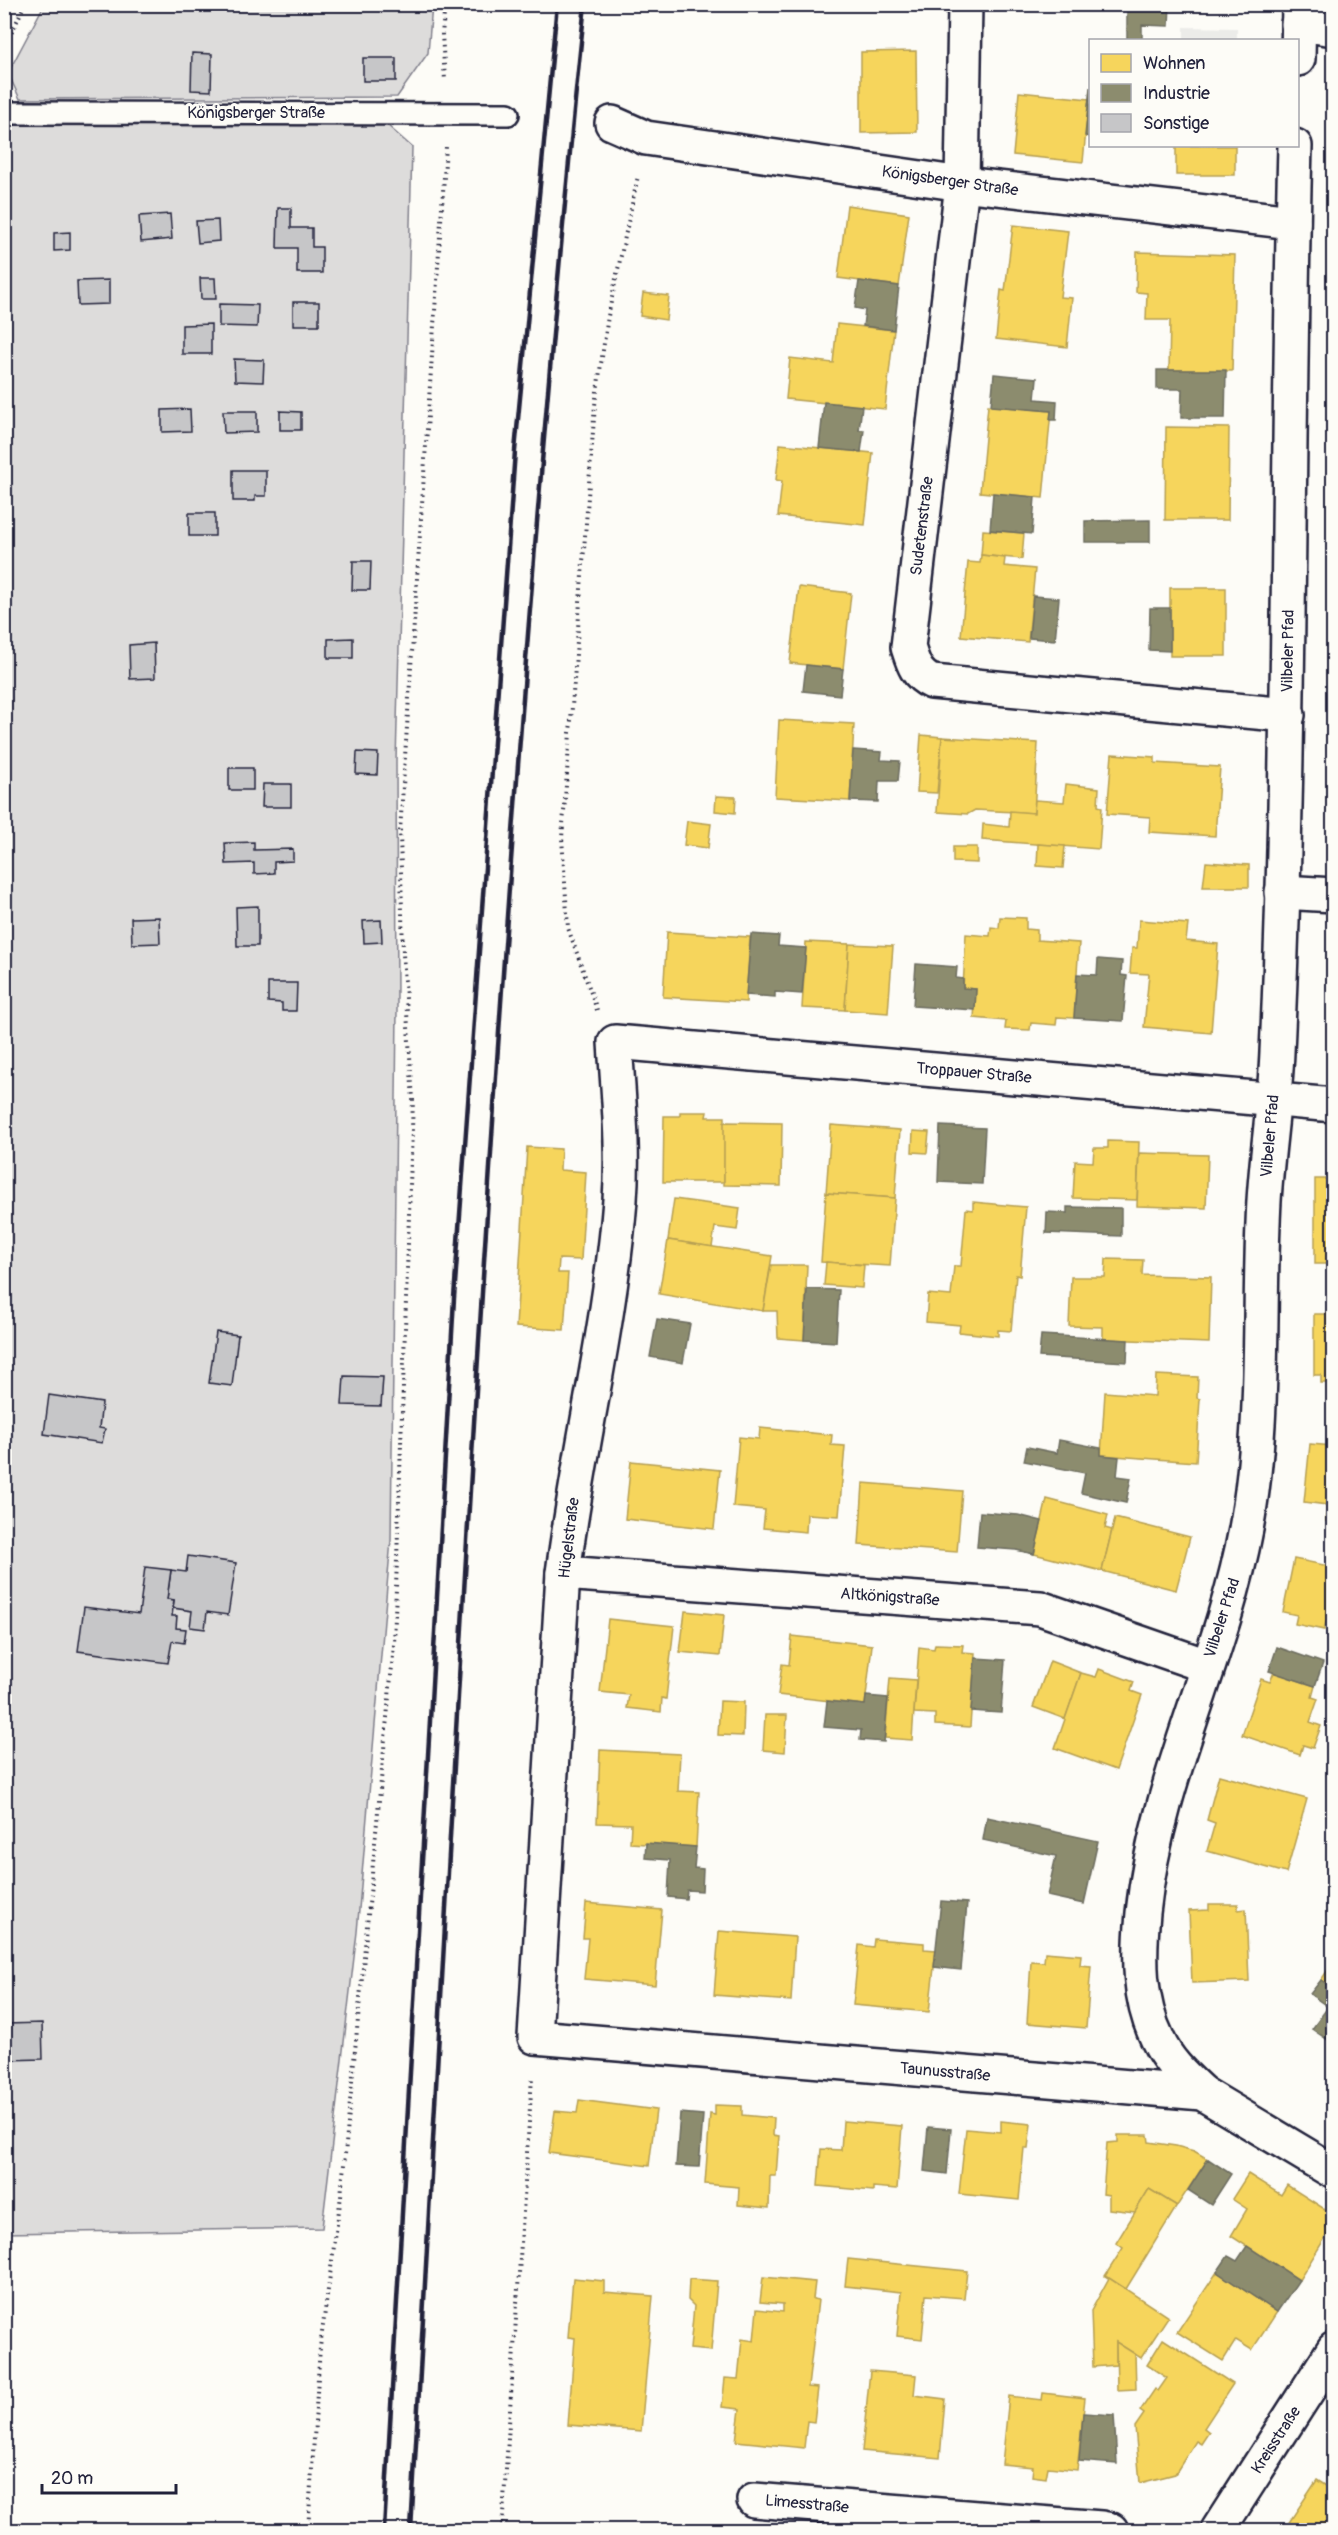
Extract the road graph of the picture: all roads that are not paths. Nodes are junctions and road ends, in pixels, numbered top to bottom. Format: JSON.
{"nodes":[{"id":1,"x":965,"y":4,"type":"edge"},
{"id":2,"x":1299,"y":14,"type":"edge"},
{"id":3,"x":1334,"y":29,"type":"edge"},
{"id":4,"x":1298,"y":39,"type":"edge"},
{"id":5,"x":4,"y":113,"type":"edge"},
{"id":6,"x":508,"y":114,"type":"dead end"},
{"id":7,"x":612,"y":123,"type":"dead end"},
{"id":8,"x":1295,"y":147,"type":"edge"},
{"id":9,"x":962,"y":184,"type":"junction"},
{"id":10,"x":1293,"y":222,"type":"junction"},
{"id":11,"x":1288,"y":715,"type":"junction"},
{"id":12,"x":1282,"y":892,"type":"junction"},
{"id":13,"x":1334,"y":896,"type":"edge"},
{"id":14,"x":615,"y":1041,"type":"joint"},
{"id":15,"x":1273,"y":1099,"type":"junction"},
{"id":16,"x":1334,"y":1105,"type":"edge"},
{"id":17,"x":563,"y":1573,"type":"junction"},
{"id":18,"x":1207,"y":1666,"type":"junction"},
{"id":19,"x":535,"y":2037,"type":"joint"},
{"id":20,"x":1202,"y":2093,"type":"junction"},
{"id":21,"x":1334,"y":2172,"type":"edge"},
{"id":22,"x":1334,"y":2349,"type":"edge"},
{"id":23,"x":754,"y":2500,"type":"dead end"},
{"id":24,"x":1111,"y":2530,"type":"edge"},
{"id":25,"x":1218,"y":2530,"type":"edge"}],
"edges":[{"from":1,"to":9,"type":"street","name":"Sudetenstraße"},
{"from":2,"to":3,"type":"street"},
{"from":2,"to":4,"type":"street"},
{"from":5,"to":6,"type":"lane","name":"Königsberger Straße"},
{"from":7,"to":9,"type":"street","name":"Königsberger Straße"},
{"from":8,"to":10,"type":"street","name":"Vilbeler Pfad"},
{"from":9,"to":10,"type":"street","name":"Königsberger Straße"},
{"from":9,"to":11,"type":"street","name":"Sudetenstraße"},
{"from":10,"to":11,"type":"street","name":"Vilbeler Pfad"},
{"from":11,"to":12,"type":"street","name":"Vilbeler Pfad"},
{"from":12,"to":13,"type":"street"},
{"from":12,"to":15,"type":"street","name":"Vilbeler Pfad"},
{"from":14,"to":15,"type":"street","name":"Troppauer Straße"},
{"from":14,"to":17,"type":"street","name":"Hügelstraße"},
{"from":15,"to":16,"type":"street","name":"Troppauer Straße"},
{"from":15,"to":18,"type":"street","name":"Vilbeler Pfad"},
{"from":17,"to":18,"type":"street","name":"Altkönigstraße"},
{"from":17,"to":19,"type":"street","name":"Hügelstraße"},
{"from":18,"to":20,"type":"street","name":"Vilbeler Pfad"},
{"from":19,"to":20,"type":"street","name":"Taunusstraße"},
{"from":20,"to":21,"type":"street","name":"Taunusstraße"},
{"from":22,"to":25,"type":"street","name":"Kreisstraße"},
{"from":23,"to":24,"type":"street","name":"Limesstraße"}]}
